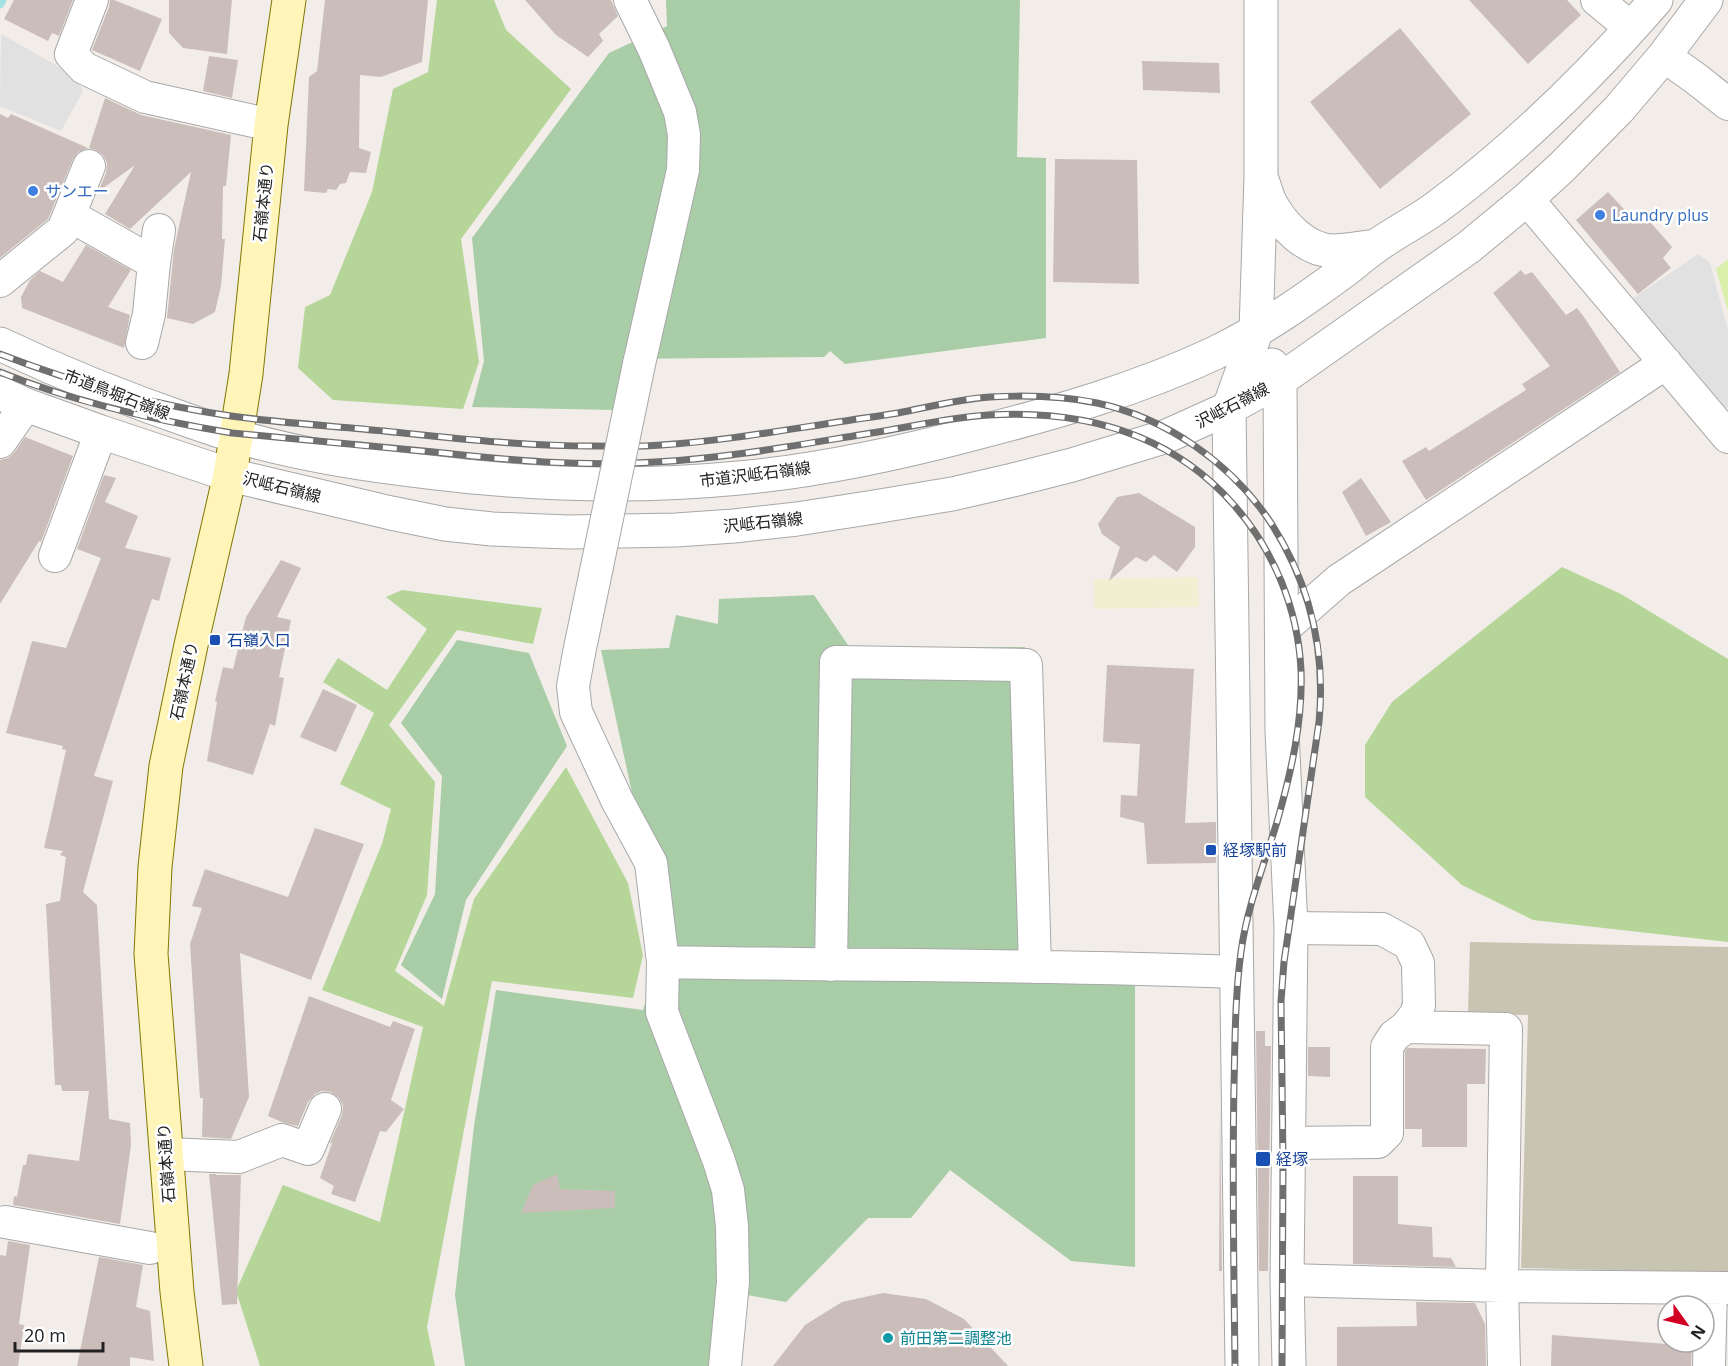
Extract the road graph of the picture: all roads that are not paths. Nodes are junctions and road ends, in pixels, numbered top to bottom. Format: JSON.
{"nodes":[{"id":1,"x":92,"y":0,"type":"edge"},
{"id":2,"x":289,"y":0,"type":"edge"},
{"id":3,"x":630,"y":0,"type":"edge"},
{"id":4,"x":1261,"y":0,"type":"edge"},
{"id":5,"x":1597,"y":0,"type":"edge"},
{"id":6,"x":1656,"y":0,"type":"edge"},
{"id":7,"x":1706,"y":0,"type":"edge"},
{"id":8,"x":1631,"y":28,"type":"junction"},
{"id":9,"x":1664,"y":56,"type":"junction"},
{"id":10,"x":1728,"y":104,"type":"edge"},
{"id":11,"x":271,"y":125,"type":"junction"},
{"id":12,"x":89,"y":166,"type":"dead end"},
{"id":13,"x":1261,"y":176,"type":"junction"},
{"id":14,"x":1527,"y":200,"type":"junction"},
{"id":15,"x":69,"y":215,"type":"junction"},
{"id":16,"x":159,"y":230,"type":"dead end"},
{"id":17,"x":1376,"y":246,"type":"junction"},
{"id":18,"x":154,"y":263,"type":"junction"},
{"id":19,"x":0,"y":281,"type":"edge"},
{"id":20,"x":1256,"y":332,"type":"junction"},
{"id":21,"x":142,"y":343,"type":"dead end"},
{"id":22,"x":0,"y":344,"type":"edge"},
{"id":23,"x":1666,"y":363,"type":"junction"},
{"id":24,"x":1280,"y":380,"type":"junction"},
{"id":25,"x":13,"y":399,"type":"edge"},
{"id":26,"x":1229,"y":408,"type":"junction"},
{"id":27,"x":101,"y":432,"type":"junction"},
{"id":28,"x":237,"y":437,"type":"junction"},
{"id":29,"x":1728,"y":438,"type":"edge"},
{"id":30,"x":0,"y":442,"type":"edge"},
{"id":31,"x":230,"y":475,"type":"junction"},
{"id":32,"x":55,"y":556,"type":"dead end"},
{"id":33,"x":1282,"y":630,"type":"junction"},
{"id":34,"x":1292,"y":928,"type":"junction"},
{"id":35,"x":663,"y":962,"type":"junction"},
{"id":36,"x":831,"y":965,"type":"junction"},
{"id":37,"x":1035,"y":967,"type":"junction"},
{"id":38,"x":1237,"y":972,"type":"junction"},
{"id":39,"x":1406,"y":1027,"type":"junction"},
{"id":40,"x":325,"y":1109,"type":"dead end"},
{"id":41,"x":1289,"y":1143,"type":"junction"},
{"id":42,"x":166,"y":1154,"type":"junction"},
{"id":43,"x":5,"y":1222,"type":"dead end"},
{"id":44,"x":150,"y":1248,"type":"dead end"},
{"id":45,"x":1287,"y":1280,"type":"junction"},
{"id":46,"x":1502,"y":1286,"type":"junction"},
{"id":47,"x":1720,"y":1288,"type":"edge"},
{"id":48,"x":186,"y":1366,"type":"edge"},
{"id":49,"x":725,"y":1366,"type":"edge"},
{"id":50,"x":1242,"y":1366,"type":"edge"},
{"id":51,"x":1288,"y":1366,"type":"edge"},
{"id":52,"x":1504,"y":1366,"type":"edge"},
{"id":53,"x":1709,"y":1366,"type":"edge"}],
"edges":[{"from":1,"to":11,"type":"street"},
{"from":2,"to":11,"type":"main road","name":"石嶺本通り"},
{"from":3,"to":35,"type":"street","bridge":true},
{"from":4,"to":13,"type":"street"},
{"from":5,"to":8,"type":"street"},
{"from":6,"to":8,"type":"street","name":"市道沢岻石嶺線"},
{"from":7,"to":9,"type":"street","name":"沢岻石嶺線"},
{"from":8,"to":17,"type":"street","name":"市道沢岻石嶺線"},
{"from":9,"to":10,"type":"street"},
{"from":9,"to":14,"type":"street","name":"沢岻石嶺線"},
{"from":11,"to":28,"type":"main road","name":"石嶺本通り"},
{"from":12,"to":15,"type":"street"},
{"from":13,"to":17,"type":"street"},
{"from":13,"to":20,"type":"street"},
{"from":14,"to":23,"type":"street"},
{"from":14,"to":24,"type":"street","name":"沢岻石嶺線"},
{"from":15,"to":18,"type":"street"},
{"from":15,"to":19,"type":"street"},
{"from":16,"to":18,"type":"street"},
{"from":17,"to":20,"type":"street","name":"市道沢岻石嶺線"},
{"from":18,"to":21,"type":"street"},
{"from":20,"to":24,"type":"street"},
{"from":20,"to":26,"type":"street"},
{"from":20,"to":28,"type":"street","name":"市道沢岻石嶺線"},
{"from":22,"to":28,"type":"street","name":"市道鳥堀石嶺線"},
{"from":23,"to":29,"type":"street"},
{"from":23,"to":33,"type":"street"},
{"from":24,"to":26,"type":"street","name":"沢岻石嶺線"},
{"from":24,"to":33,"type":"street"},
{"from":25,"to":27,"type":"street"},
{"from":25,"to":30,"type":"street"},
{"from":26,"to":31,"type":"street","name":"沢岻石嶺線"},
{"from":26,"to":38,"type":"street"},
{"from":27,"to":31,"type":"street"},
{"from":27,"to":32,"type":"street"},
{"from":28,"to":31,"type":"main road","name":"石嶺本通り"},
{"from":31,"to":42,"type":"main road","name":"石嶺本通り"},
{"from":33,"to":34,"type":"street"},
{"from":34,"to":39,"type":"street"},
{"from":34,"to":41,"type":"street"},
{"from":35,"to":36,"type":"street"},
{"from":35,"to":49,"type":"street"},
{"from":36,"to":37,"type":"street"},
{"from":36,"to":37,"type":"street"},
{"from":37,"to":38,"type":"street"},
{"from":38,"to":50,"type":"street"},
{"from":39,"to":41,"type":"street"},
{"from":39,"to":46,"type":"street"},
{"from":40,"to":42,"type":"street"},
{"from":41,"to":45,"type":"street"},
{"from":42,"to":48,"type":"main road","name":"石嶺本通り"},
{"from":43,"to":44,"type":"street"},
{"from":45,"to":46,"type":"street"},
{"from":45,"to":51,"type":"street"},
{"from":46,"to":47,"type":"street"},
{"from":46,"to":52,"type":"street"},
{"from":47,"to":53,"type":"street"}]}
